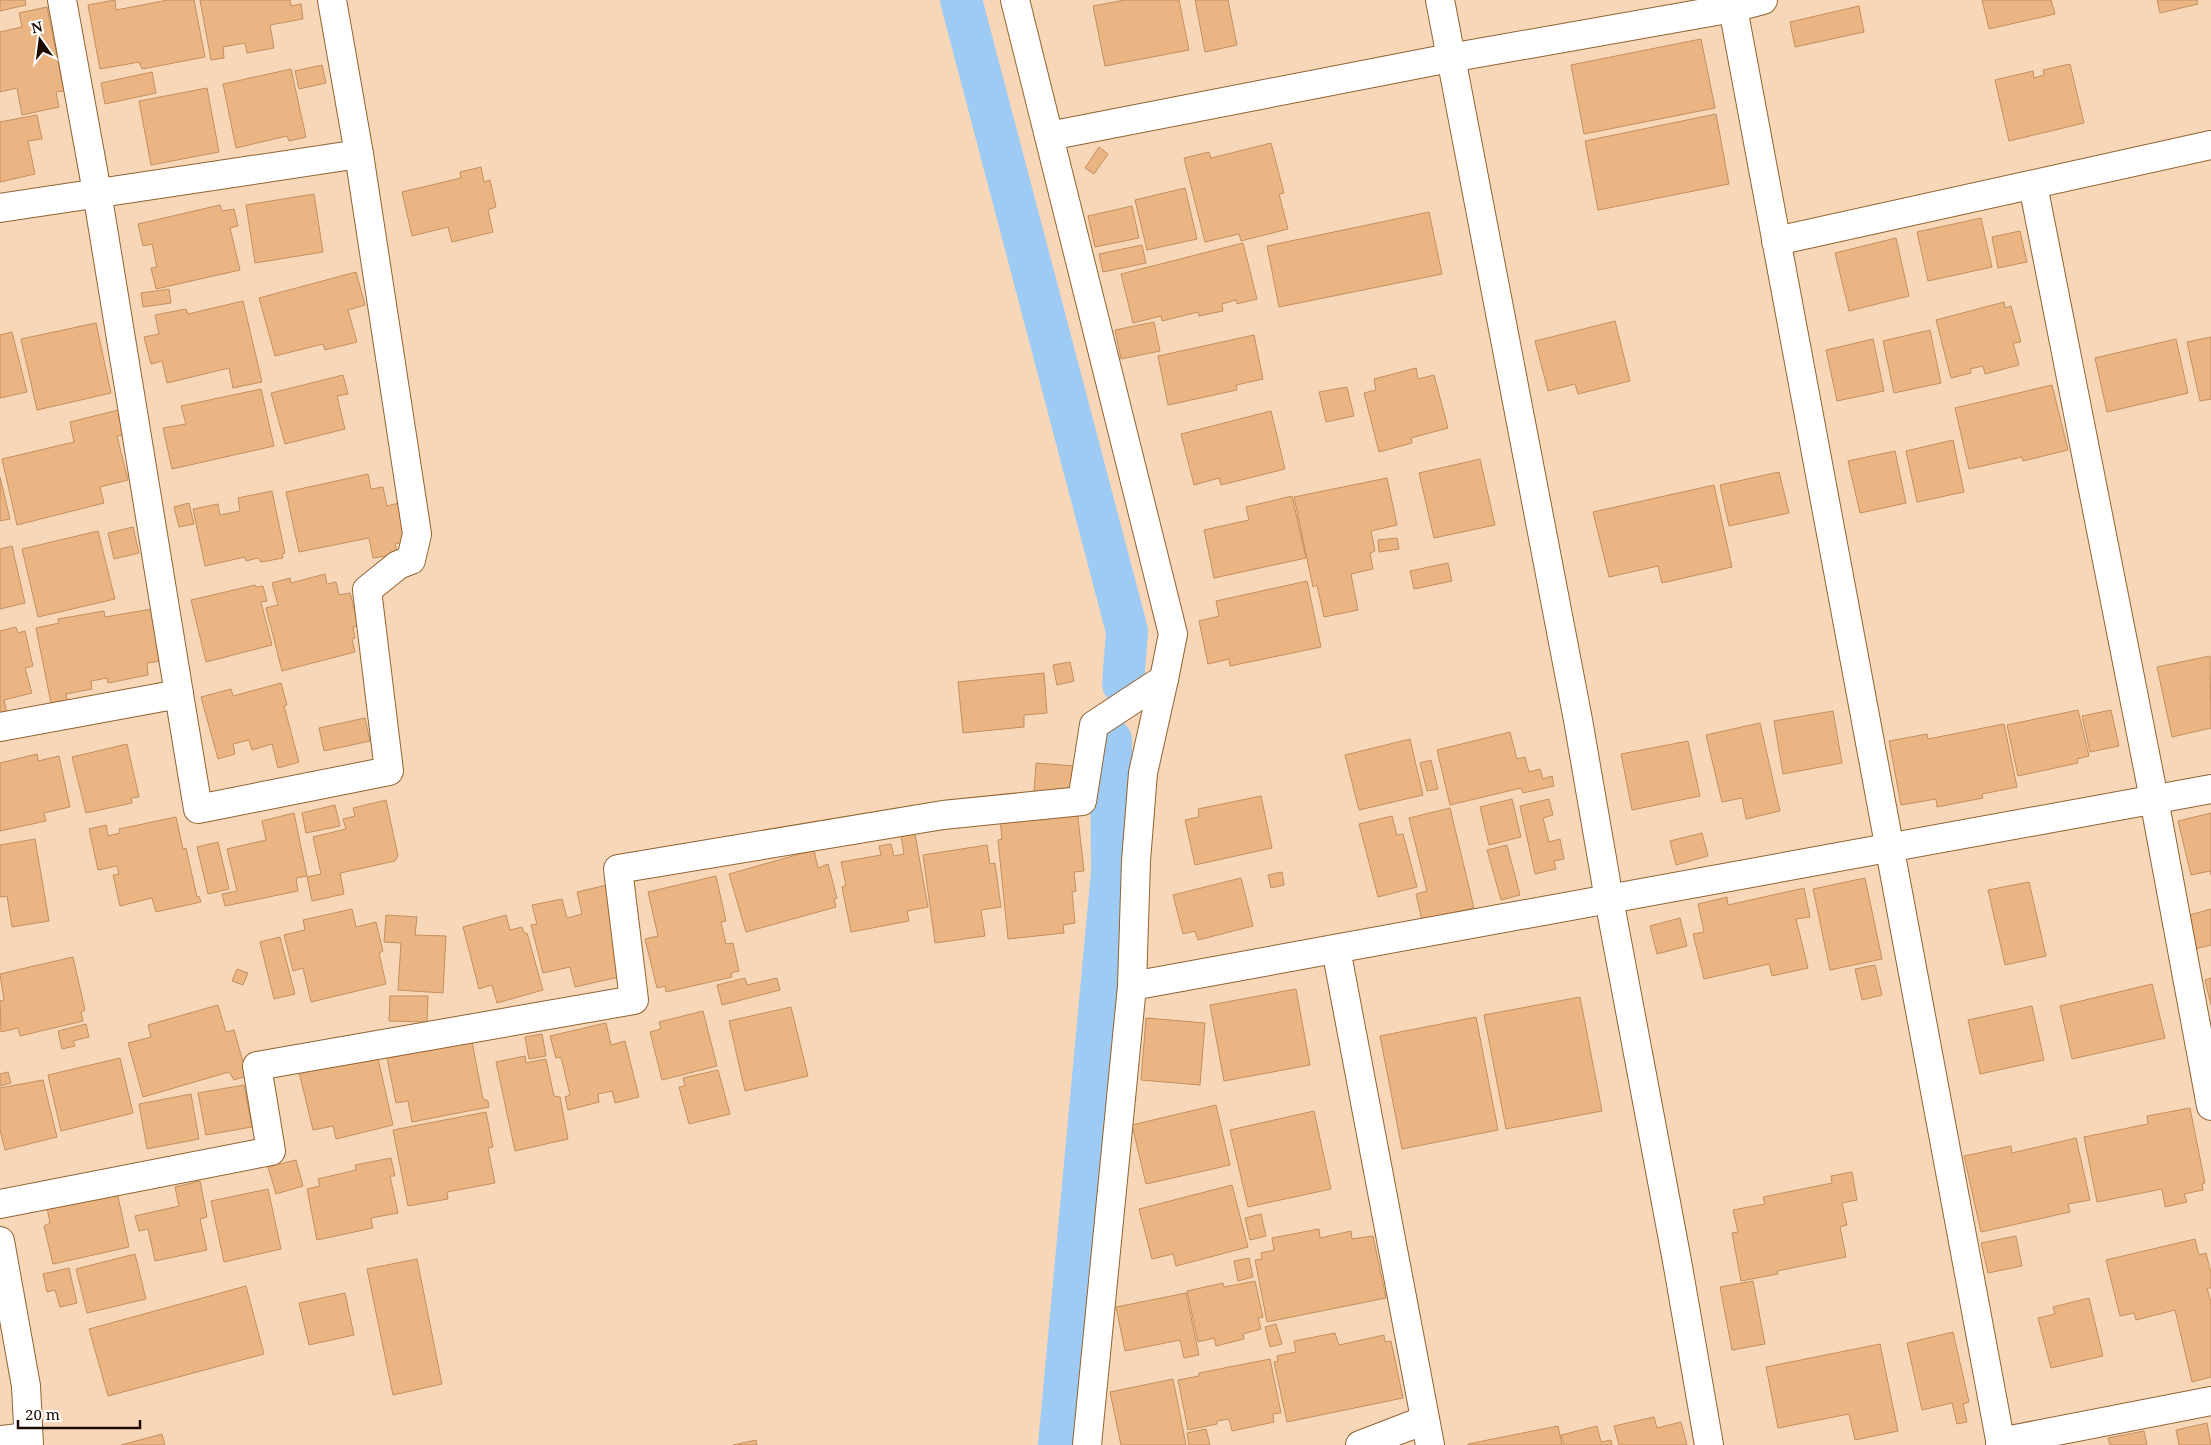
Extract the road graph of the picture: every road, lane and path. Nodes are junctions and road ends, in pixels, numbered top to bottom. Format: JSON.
{"nodes":[{"id":1,"x":62,"y":0,"type":"edge"},
{"id":2,"x":332,"y":0,"type":"edge"},
{"id":3,"x":1015,"y":0,"type":"edge"},
{"id":4,"x":1440,"y":0,"type":"edge"},
{"id":5,"x":1763,"y":0,"type":"edge"},
{"id":6,"x":1733,"y":8,"type":"junction"},
{"id":7,"x":1450,"y":58,"type":"junction"},
{"id":8,"x":1049,"y":136,"type":"junction"},
{"id":9,"x":2211,"y":144,"type":"edge"},
{"id":10,"x":359,"y":154,"type":"junction"},
{"id":11,"x":2033,"y":185,"type":"junction"},
{"id":12,"x":97,"y":192,"type":"junction"},
{"id":13,"x":0,"y":208,"type":"edge"},
{"id":14,"x":1776,"y":241,"type":"junction"},
{"id":15,"x":1164,"y":679,"type":"junction"},
{"id":16,"x":179,"y":694,"type":"junction"},
{"id":17,"x":0,"y":727,"type":"edge"},
{"id":18,"x":2211,"y":789,"type":"edge"},
{"id":19,"x":2154,"y":799,"type":"junction"},
{"id":20,"x":1889,"y":848,"type":"junction"},
{"id":21,"x":1609,"y":899,"type":"junction"},
{"id":22,"x":1336,"y":949,"type":"junction"},
{"id":23,"x":1132,"y":986,"type":"junction"},
{"id":24,"x":2211,"y":1106,"type":"edge"},
{"id":25,"x":0,"y":1204,"type":"edge"},
{"id":26,"x":0,"y":1241,"type":"edge"},
{"id":27,"x":2211,"y":1401,"type":"edge"},
{"id":28,"x":1427,"y":1433,"type":"edge"},
{"id":29,"x":0,"y":1440,"type":"edge"},
{"id":30,"x":28,"y":1441,"type":"edge"},
{"id":31,"x":2001,"y":1444,"type":"edge"},
{"id":32,"x":1087,"y":1445,"type":"edge"},
{"id":33,"x":1360,"y":1445,"type":"edge"},
{"id":34,"x":1709,"y":1445,"type":"edge"}],
"edges":[{"from":1,"to":12,"type":"street"},
{"from":2,"to":10,"type":"street"},
{"from":3,"to":8,"type":"street"},
{"from":4,"to":7,"type":"street"},
{"from":5,"to":6,"type":"street"},
{"from":6,"to":7,"type":"street"},
{"from":6,"to":14,"type":"street"},
{"from":7,"to":8,"type":"street"},
{"from":7,"to":21,"type":"street"},
{"from":8,"to":15,"type":"street"},
{"from":9,"to":11,"type":"street"},
{"from":10,"to":12,"type":"street"},
{"from":10,"to":16,"type":"street"},
{"from":11,"to":14,"type":"street"},
{"from":11,"to":19,"type":"street"},
{"from":12,"to":13,"type":"street"},
{"from":12,"to":16,"type":"street"},
{"from":14,"to":20,"type":"street"},
{"from":15,"to":23,"type":"street"},
{"from":15,"to":25,"type":"street"},
{"from":16,"to":17,"type":"street"},
{"from":18,"to":19,"type":"street"},
{"from":19,"to":20,"type":"street"},
{"from":19,"to":24,"type":"street"},
{"from":20,"to":21,"type":"street"},
{"from":20,"to":31,"type":"street"},
{"from":21,"to":22,"type":"street"},
{"from":21,"to":34,"type":"street"},
{"from":22,"to":23,"type":"street"},
{"from":22,"to":28,"type":"street"},
{"from":23,"to":32,"type":"street"},
{"from":26,"to":30,"type":"street"},
{"from":27,"to":31,"type":"street"},
{"from":28,"to":33,"type":"street"},
{"from":29,"to":30,"type":"street"}]}
